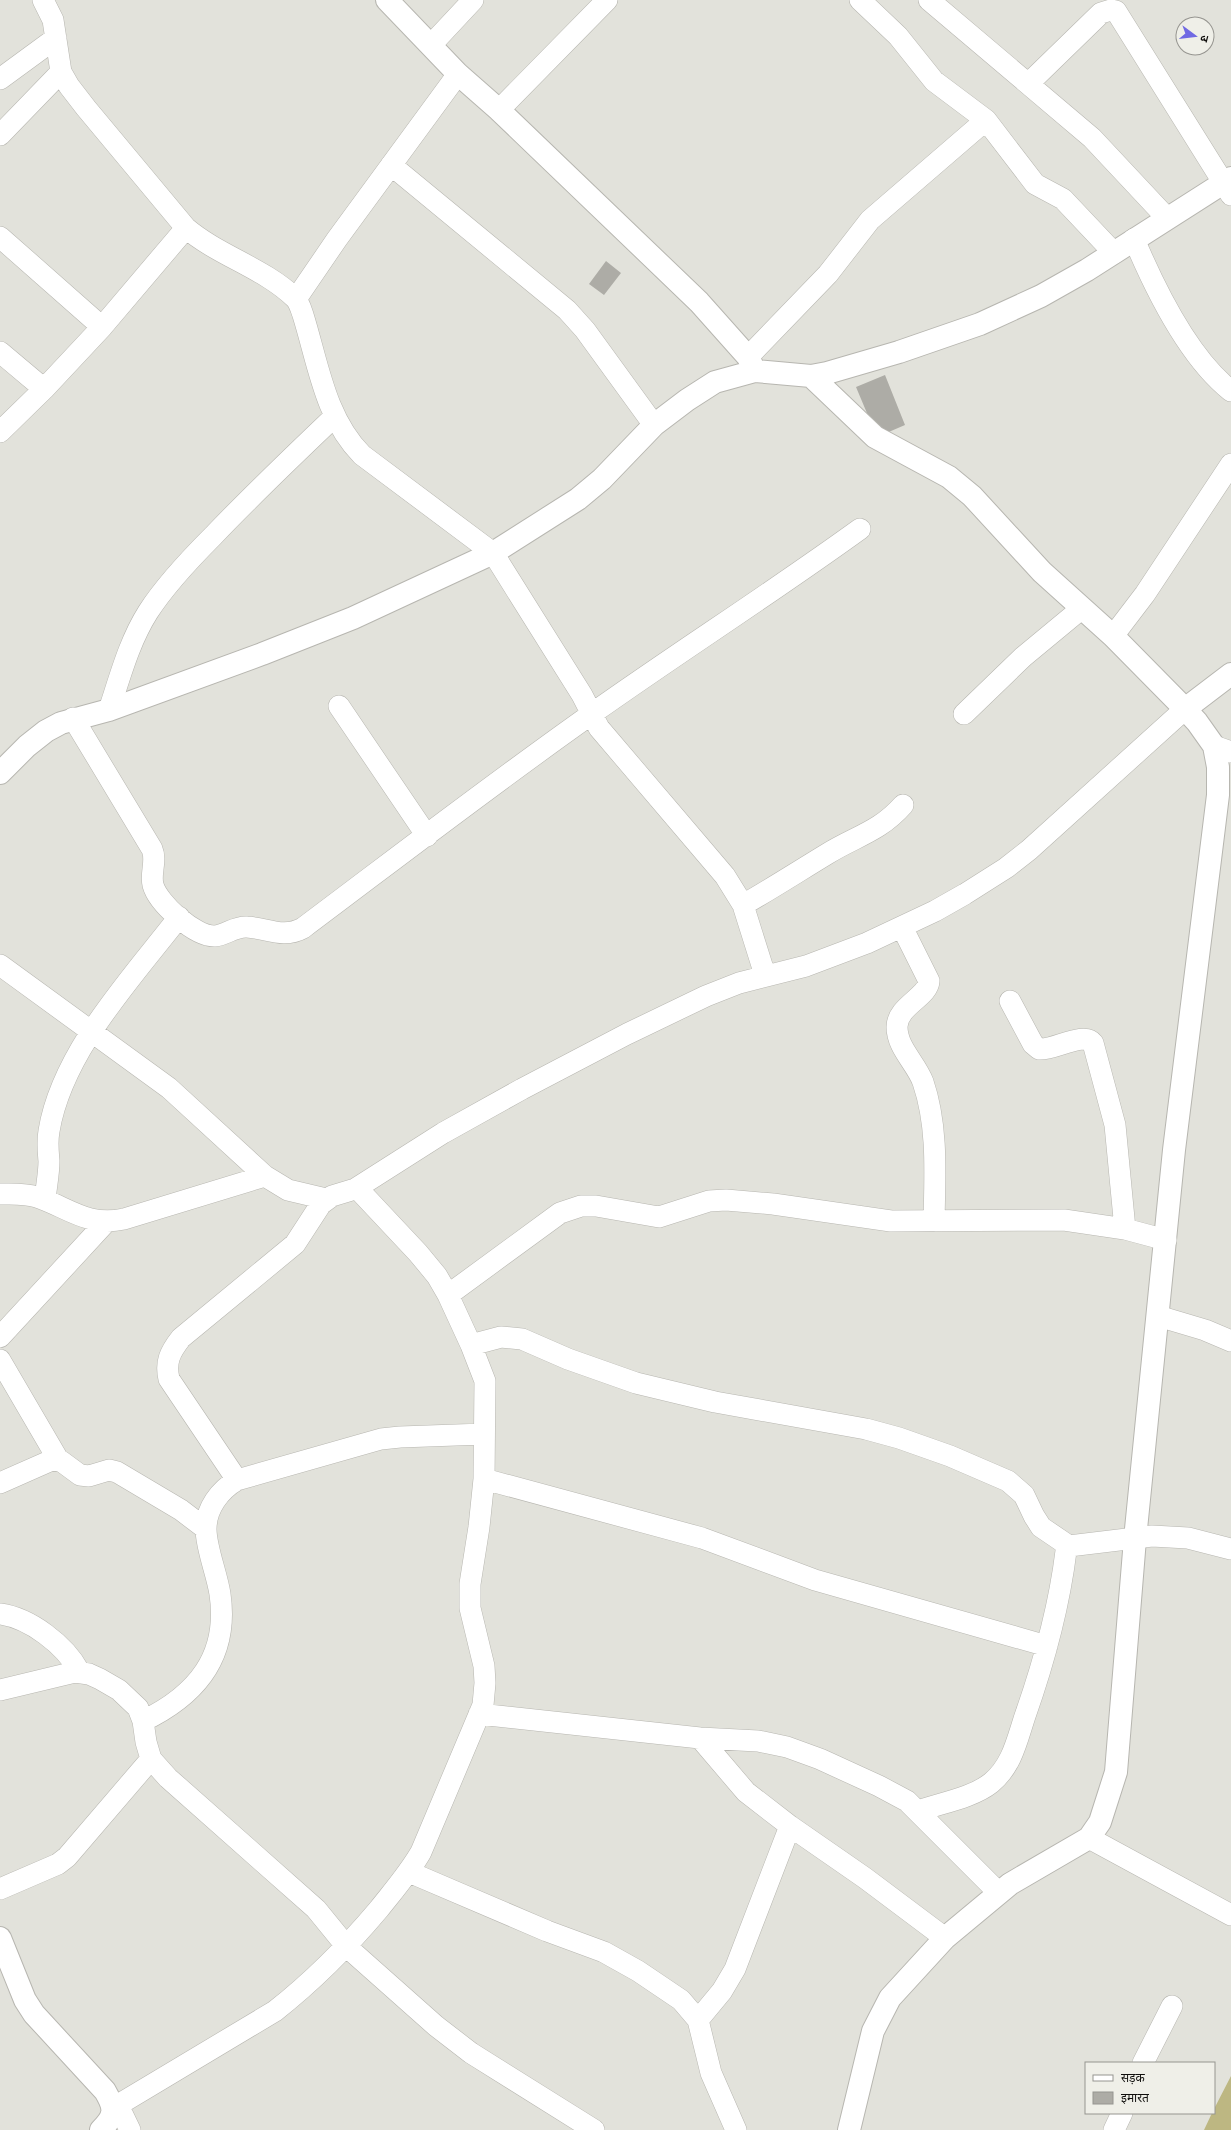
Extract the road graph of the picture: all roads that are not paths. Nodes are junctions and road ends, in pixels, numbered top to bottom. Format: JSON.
{"nodes":[{"id":1,"x":43,"y":0,"type":"edge"},
{"id":2,"x":388,"y":0,"type":"edge"},
{"id":3,"x":473,"y":0,"type":"edge"},
{"id":4,"x":607,"y":0,"type":"edge"},
{"id":5,"x":860,"y":0,"type":"edge"},
{"id":6,"x":929,"y":0,"type":"edge"},
{"id":7,"x":56,"y":38,"type":"junction"},
{"id":8,"x":431,"y":45,"type":"junction"},
{"id":9,"x":61,"y":72,"type":"junction"},
{"id":10,"x":458,"y":74,"type":"junction"},
{"id":11,"x":0,"y":80,"type":"edge"},
{"id":12,"x":1029,"y":83,"type":"junction"},
{"id":13,"x":499,"y":110,"type":"junction"},
{"id":14,"x":986,"y":120,"type":"junction"},
{"id":15,"x":0,"y":135,"type":"edge"},
{"id":16,"x":392,"y":165,"type":"junction"},
{"id":17,"x":1228,"y":185,"type":"edge"},
{"id":18,"x":1166,"y":218,"type":"junction"},
{"id":19,"x":186,"y":228,"type":"junction"},
{"id":20,"x":0,"y":237,"type":"edge"},
{"id":21,"x":1134,"y":239,"type":"junction"},
{"id":22,"x":1114,"y":253,"type":"junction"},
{"id":23,"x":296,"y":299,"type":"junction"},
{"id":24,"x":102,"y":327,"type":"junction"},
{"id":25,"x":0,"y":352,"type":"edge"},
{"id":26,"x":752,"y":364,"type":"junction"},
{"id":27,"x":811,"y":376,"type":"junction"},
{"id":28,"x":44,"y":389,"type":"junction"},
{"id":29,"x":1231,"y":391,"type":"edge"},
{"id":30,"x":334,"y":417,"type":"junction"},
{"id":31,"x":654,"y":425,"type":"junction"},
{"id":32,"x":0,"y":432,"type":"edge"},
{"id":33,"x":1231,"y":464,"type":"edge"},
{"id":34,"x":860,"y":529,"type":"dead end"},
{"id":35,"x":493,"y":554,"type":"junction"},
{"id":36,"x":1081,"y":609,"type":"junction"},
{"id":37,"x":1113,"y":636,"type":"junction"},
{"id":38,"x":1231,"y":674,"type":"edge"},
{"id":39,"x":339,"y":706,"type":"dead end"},
{"id":40,"x":1184,"y":709,"type":"junction"},
{"id":41,"x":109,"y":710,"type":"junction"},
{"id":42,"x":591,"y":714,"type":"junction"},
{"id":43,"x":964,"y":714,"type":"dead end"},
{"id":44,"x":73,"y":718,"type":"junction"},
{"id":45,"x":1222,"y":749,"type":"edge"},
{"id":46,"x":0,"y":773,"type":"edge"},
{"id":47,"x":903,"y":805,"type":"dead end"},
{"id":48,"x":427,"y":836,"type":"junction"},
{"id":49,"x":743,"y":905,"type":"junction"},
{"id":50,"x":179,"y":918,"type":"junction"},
{"id":51,"x":902,"y":926,"type":"junction"},
{"id":52,"x":0,"y":965,"type":"edge"},
{"id":53,"x":765,"y":975,"type":"junction"},
{"id":54,"x":1010,"y":1001,"type":"dead end"},
{"id":55,"x":92,"y":1030,"type":"junction"},
{"id":56,"x":265,"y":1176,"type":"junction"},
{"id":57,"x":358,"y":1188,"type":"junction"},
{"id":58,"x":0,"y":1194,"type":"edge"},
{"id":59,"x":326,"y":1199,"type":"junction"},
{"id":60,"x":45,"y":1200,"type":"junction"},
{"id":61,"x":934,"y":1221,"type":"junction"},
{"id":62,"x":106,"y":1222,"type":"junction"},
{"id":63,"x":1125,"y":1229,"type":"junction"},
{"id":64,"x":1166,"y":1240,"type":"junction"},
{"id":65,"x":448,"y":1295,"type":"junction"},
{"id":66,"x":1158,"y":1316,"type":"junction"},
{"id":67,"x":0,"y":1337,"type":"edge"},
{"id":68,"x":1231,"y":1341,"type":"edge"},
{"id":69,"x":471,"y":1345,"type":"junction"},
{"id":70,"x":0,"y":1360,"type":"edge"},
{"id":71,"x":484,"y":1434,"type":"junction"},
{"id":72,"x":59,"y":1461,"type":"junction"},
{"id":73,"x":484,"y":1479,"type":"junction"},
{"id":74,"x":237,"y":1480,"type":"junction"},
{"id":75,"x":0,"y":1483,"type":"edge"},
{"id":76,"x":206,"y":1529,"type":"junction"},
{"id":77,"x":1135,"y":1539,"type":"junction"},
{"id":78,"x":1069,"y":1546,"type":"junction"},
{"id":79,"x":1231,"y":1549,"type":"edge"},
{"id":80,"x":0,"y":1614,"type":"edge"},
{"id":81,"x":1047,"y":1646,"type":"junction"},
{"id":82,"x":79,"y":1671,"type":"junction"},
{"id":83,"x":0,"y":1690,"type":"edge"},
{"id":84,"x":479,"y":1714,"type":"junction"},
{"id":85,"x":143,"y":1720,"type":"junction"},
{"id":86,"x":700,"y":1738,"type":"junction"},
{"id":87,"x":152,"y":1759,"type":"junction"},
{"id":88,"x":918,"y":1811,"type":"junction"},
{"id":89,"x":790,"y":1826,"type":"junction"},
{"id":90,"x":1089,"y":1838,"type":"junction"},
{"id":91,"x":409,"y":1872,"type":"junction"},
{"id":92,"x":0,"y":1889,"type":"edge"},
{"id":93,"x":998,"y":1893,"type":"junction"},
{"id":94,"x":1231,"y":1915,"type":"edge"},
{"id":95,"x":0,"y":1938,"type":"edge"},
{"id":96,"x":945,"y":1938,"type":"junction"},
{"id":97,"x":347,"y":1947,"type":"junction"},
{"id":98,"x":1172,"y":2006,"type":"dead end"},
{"id":99,"x":698,"y":2020,"type":"junction"},
{"id":100,"x":1144,"y":2062,"type":"edge"},
{"id":101,"x":116,"y":2107,"type":"junction"},
{"id":102,"x":1122,"y":2114,"type":"edge"},
{"id":103,"x":101,"y":2130,"type":"edge"},
{"id":104,"x":130,"y":2130,"type":"edge"},
{"id":105,"x":594,"y":2130,"type":"edge"},
{"id":106,"x":736,"y":2130,"type":"edge"},
{"id":107,"x":849,"y":2130,"type":"edge"},
{"id":108,"x":1114,"y":2130,"type":"edge"}],
"edges":[{"from":1,"to":7,"type":"street"},
{"from":2,"to":8,"type":"street"},
{"from":3,"to":8,"type":"street"},
{"from":4,"to":13,"type":"street"},
{"from":5,"to":14,"type":"street"},
{"from":6,"to":12,"type":"street"},
{"from":7,"to":9,"type":"street"},
{"from":7,"to":11,"type":"street"},
{"from":8,"to":10,"type":"street"},
{"from":9,"to":15,"type":"street"},
{"from":9,"to":19,"type":"street"},
{"from":10,"to":13,"type":"street"},
{"from":10,"to":16,"type":"street"},
{"from":12,"to":17,"type":"street"},
{"from":12,"to":18,"type":"street"},
{"from":13,"to":26,"type":"street"},
{"from":14,"to":22,"type":"street"},
{"from":14,"to":26,"type":"street"},
{"from":16,"to":23,"type":"street"},
{"from":16,"to":31,"type":"street"},
{"from":17,"to":18,"type":"street"},
{"from":18,"to":21,"type":"street"},
{"from":19,"to":23,"type":"street"},
{"from":19,"to":24,"type":"street"},
{"from":20,"to":24,"type":"street"},
{"from":21,"to":22,"type":"street"},
{"from":21,"to":29,"type":"street"},
{"from":22,"to":27,"type":"street"},
{"from":23,"to":30,"type":"street"},
{"from":24,"to":28,"type":"street"},
{"from":25,"to":28,"type":"street"},
{"from":26,"to":27,"type":"street"},
{"from":26,"to":31,"type":"street"},
{"from":27,"to":36,"type":"street"},
{"from":28,"to":32,"type":"street"},
{"from":30,"to":35,"type":"street"},
{"from":30,"to":41,"type":"street"},
{"from":31,"to":35,"type":"street"},
{"from":33,"to":37,"type":"street"},
{"from":34,"to":42,"type":"street"},
{"from":35,"to":41,"type":"street"},
{"from":35,"to":42,"type":"street"},
{"from":36,"to":37,"type":"street"},
{"from":36,"to":43,"type":"street"},
{"from":37,"to":40,"type":"street"},
{"from":38,"to":40,"type":"street"},
{"from":39,"to":48,"type":"street"},
{"from":40,"to":45,"type":"street"},
{"from":40,"to":51,"type":"street"},
{"from":41,"to":44,"type":"street"},
{"from":42,"to":48,"type":"street"},
{"from":42,"to":49,"type":"street"},
{"from":44,"to":46,"type":"street"},
{"from":44,"to":50,"type":"street"},
{"from":45,"to":64,"type":"street"},
{"from":47,"to":49,"type":"street"},
{"from":48,"to":50,"type":"street"},
{"from":49,"to":53,"type":"street"},
{"from":50,"to":55,"type":"street"},
{"from":51,"to":53,"type":"street"},
{"from":51,"to":61,"type":"street"},
{"from":52,"to":55,"type":"street"},
{"from":53,"to":57,"type":"street"},
{"from":54,"to":63,"type":"street"},
{"from":55,"to":56,"type":"street"},
{"from":55,"to":60,"type":"street"},
{"from":56,"to":59,"type":"street"},
{"from":56,"to":62,"type":"street"},
{"from":57,"to":59,"type":"street"},
{"from":57,"to":65,"type":"street"},
{"from":58,"to":60,"type":"street"},
{"from":59,"to":74,"type":"street"},
{"from":60,"to":62,"type":"street"},
{"from":61,"to":63,"type":"street"},
{"from":61,"to":65,"type":"street"},
{"from":62,"to":67,"type":"street"},
{"from":63,"to":64,"type":"street"},
{"from":64,"to":66,"type":"street"},
{"from":65,"to":69,"type":"street"},
{"from":66,"to":68,"type":"street"},
{"from":66,"to":77,"type":"street"},
{"from":69,"to":71,"type":"street"},
{"from":69,"to":78,"type":"street"},
{"from":70,"to":72,"type":"street"},
{"from":71,"to":73,"type":"street"},
{"from":71,"to":74,"type":"street"},
{"from":72,"to":75,"type":"street"},
{"from":72,"to":76,"type":"street"},
{"from":73,"to":81,"type":"street"},
{"from":73,"to":84,"type":"street"},
{"from":74,"to":76,"type":"street"},
{"from":76,"to":85,"type":"street"},
{"from":77,"to":78,"type":"street"},
{"from":77,"to":79,"type":"street"},
{"from":77,"to":90,"type":"street"},
{"from":78,"to":81,"type":"street"},
{"from":80,"to":82,"type":"street"},
{"from":81,"to":88,"type":"street"},
{"from":82,"to":83,"type":"street"},
{"from":82,"to":85,"type":"street"},
{"from":84,"to":86,"type":"street"},
{"from":84,"to":91,"type":"street"},
{"from":85,"to":87,"type":"street"},
{"from":86,"to":88,"type":"street"},
{"from":86,"to":89,"type":"street"},
{"from":87,"to":92,"type":"street"},
{"from":87,"to":97,"type":"street"},
{"from":88,"to":93,"type":"street"},
{"from":89,"to":96,"type":"street"},
{"from":89,"to":99,"type":"street"},
{"from":90,"to":93,"type":"street"},
{"from":90,"to":94,"type":"street"},
{"from":91,"to":97,"type":"street"},
{"from":91,"to":99,"type":"street"},
{"from":93,"to":96,"type":"street"},
{"from":95,"to":101,"type":"street"},
{"from":96,"to":107,"type":"street"},
{"from":97,"to":101,"type":"street"},
{"from":97,"to":105,"type":"street"},
{"from":98,"to":100,"type":"street"},
{"from":99,"to":106,"type":"street"},
{"from":101,"to":103,"type":"street"},
{"from":101,"to":104,"type":"street"},
{"from":102,"to":108,"type":"street"}]}
